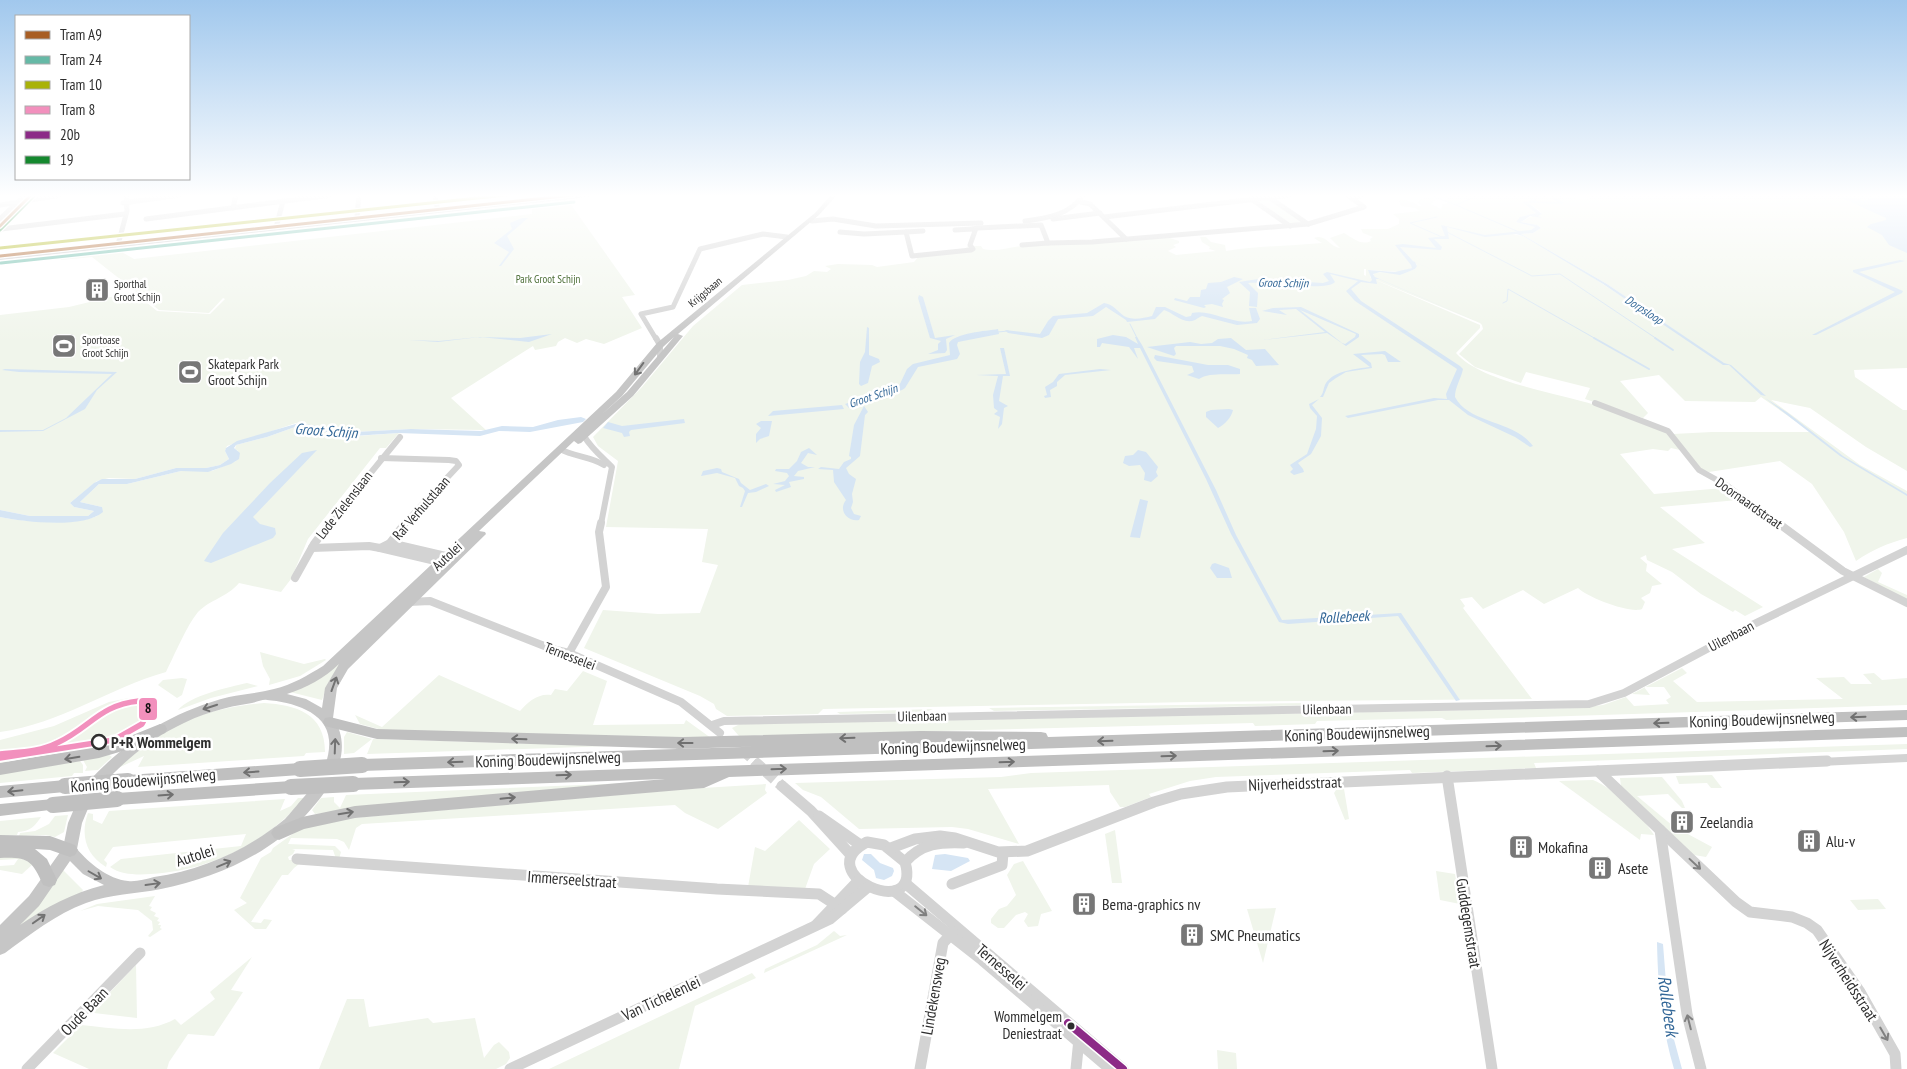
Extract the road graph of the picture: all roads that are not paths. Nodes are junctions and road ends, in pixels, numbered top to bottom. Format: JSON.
{"nodes":[{"id":1,"x":88,"y":245,"type":"edge"},
{"id":2,"x":105,"y":245,"type":"edge"},
{"id":3,"x":717,"y":245,"type":"edge"},
{"id":4,"x":779,"y":245,"type":"edge"},
{"id":5,"x":784,"y":245,"type":"edge"},
{"id":6,"x":910,"y":245,"type":"edge"},
{"id":7,"x":971,"y":245,"type":"edge"},
{"id":8,"x":0,"y":256,"type":"edge"},
{"id":9,"x":671,"y":335,"type":"junction"},
{"id":10,"x":655,"y":337,"type":"junction"},
{"id":11,"x":660,"y":345,"type":"junction"},
{"id":12,"x":660,"y":357,"type":"junction"},
{"id":13,"x":637,"y":386,"type":"joint"},
{"id":14,"x":619,"y":394,"type":"joint"},
{"id":15,"x":1595,"y":403,"type":"dead end"},
{"id":16,"x":584,"y":436,"type":"junction"},
{"id":17,"x":400,"y":438,"type":"dead end"},
{"id":18,"x":565,"y":450,"type":"junction"},
{"id":19,"x":602,"y":457,"type":"junction"},
{"id":20,"x":381,"y":458,"type":"junction"},
{"id":21,"x":610,"y":478,"type":"junction"},
{"id":22,"x":390,"y":543,"type":"junction"},
{"id":23,"x":312,"y":548,"type":"junction"},
{"id":24,"x":380,"y":548,"type":"junction"},
{"id":25,"x":1907,"y":550,"type":"edge"},
{"id":26,"x":447,"y":561,"type":"junction"},
{"id":27,"x":1852,"y":576,"type":"junction"},
{"id":28,"x":295,"y":578,"type":"dead end"},
{"id":29,"x":410,"y":602,"type":"junction"},
{"id":30,"x":1907,"y":603,"type":"edge"},
{"id":31,"x":569,"y":653,"type":"junction"},
{"id":32,"x":263,"y":696,"type":"junction"},
{"id":33,"x":1907,"y":715,"type":"edge"},
{"id":34,"x":328,"y":719,"type":"junction"},
{"id":35,"x":712,"y":725,"type":"junction"},
{"id":36,"x":160,"y":729,"type":"junction"},
{"id":37,"x":1907,"y":732,"type":"edge"},
{"id":38,"x":720,"y":733,"type":"dead end"},
{"id":39,"x":1070,"y":742,"type":"junction"},
{"id":40,"x":1907,"y":758,"type":"edge"},
{"id":41,"x":0,"y":769,"type":"edge"},
{"id":42,"x":730,"y":770,"type":"junction"},
{"id":43,"x":1598,"y":771,"type":"junction"},
{"id":44,"x":1447,"y":776,"type":"junction"},
{"id":45,"x":782,"y":786,"type":"tunnel mouth"},
{"id":46,"x":0,"y":792,"type":"edge"},
{"id":47,"x":0,"y":810,"type":"edge"},
{"id":48,"x":810,"y":811,"type":"junction"},
{"id":49,"x":1660,"y":830,"type":"junction"},
{"id":50,"x":279,"y":833,"type":"junction"},
{"id":51,"x":0,"y":842,"type":"edge"},
{"id":52,"x":860,"y":844,"type":"junction"},
{"id":53,"x":968,"y":844,"type":"junction"},
{"id":54,"x":891,"y":848,"type":"junction"},
{"id":55,"x":70,"y":850,"type":"junction"},
{"id":56,"x":0,"y":851,"type":"edge"},
{"id":57,"x":1003,"y":853,"type":"junction"},
{"id":58,"x":850,"y":854,"type":"junction"},
{"id":59,"x":297,"y":859,"type":"dead end"},
{"id":60,"x":905,"y":862,"type":"junction"},
{"id":61,"x":49,"y":880,"type":"junction"},
{"id":62,"x":864,"y":883,"type":"junction"},
{"id":63,"x":905,"y":883,"type":"junction"},
{"id":64,"x":952,"y":884,"type":"dead end"},
{"id":65,"x":127,"y":887,"type":"junction"},
{"id":66,"x":894,"y":891,"type":"junction"},
{"id":67,"x":838,"y":906,"type":"junction"},
{"id":68,"x":953,"y":931,"type":"junction"},
{"id":69,"x":0,"y":935,"type":"edge"},
{"id":70,"x":0,"y":948,"type":"edge"},
{"id":71,"x":140,"y":953,"type":"dead end"},
{"id":72,"x":1080,"y":1038,"type":"junction"},
{"id":73,"x":27,"y":1069,"type":"edge"},
{"id":74,"x":510,"y":1069,"type":"edge"},
{"id":75,"x":920,"y":1069,"type":"edge"},
{"id":76,"x":1076,"y":1069,"type":"edge"},
{"id":77,"x":1110,"y":1069,"type":"edge"},
{"id":78,"x":1123,"y":1069,"type":"edge"},
{"id":79,"x":1492,"y":1069,"type":"edge"},
{"id":80,"x":1701,"y":1069,"type":"edge"},
{"id":81,"x":1896,"y":1069,"type":"edge"}],
"edges":[{"from":1,"to":8,"type":"main road"},
{"from":2,"to":8,"type":"main road"},
{"from":3,"to":10,"type":"street"},
{"from":4,"to":9,"type":"main road","name":"Krijgsbaan"},
{"from":5,"to":12,"type":"main road","name":"Krijgsbaan"},
{"from":6,"to":7,"type":"street"},
{"from":9,"to":10,"type":"street"},
{"from":9,"to":11,"type":"main road","name":"Krijgsbaan"},
{"from":10,"to":11,"type":"street"},
{"from":11,"to":12,"type":"street"},
{"from":11,"to":14,"type":"main road","name":"Krijgsbaan","one_way":true},
{"from":12,"to":13,"type":"main road","name":"Krijgsbaan"},
{"from":13,"to":16,"type":"main road","name":"Autolei"},
{"from":14,"to":18,"type":"main road","name":"Autolei"},
{"from":15,"to":27,"type":"street","name":"Doornaardstraat"},
{"from":16,"to":18,"type":"main road","name":"Autolei"},
{"from":16,"to":19,"type":"street"},
{"from":17,"to":20,"type":"street","name":"Lode Zielenslaan"},
{"from":18,"to":19,"type":"street"},
{"from":18,"to":21,"type":"street"},
{"from":18,"to":26,"type":"main road","name":"Autolei"},
{"from":19,"to":21,"type":"street"},
{"from":20,"to":22,"type":"street","name":"Raf Verhulstlaan"},
{"from":20,"to":23,"type":"street","name":"Lode Zielenslaan"},
{"from":21,"to":31,"type":"street"},
{"from":22,"to":24,"type":"street"},
{"from":22,"to":26,"type":"street"},
{"from":23,"to":24,"type":"street"},
{"from":23,"to":28,"type":"street","name":"Lode Zielenslaan"},
{"from":24,"to":26,"type":"street"},
{"from":25,"to":27,"type":"street","name":"Uilenbaan"},
{"from":26,"to":29,"type":"main road","name":"Autolei"},
{"from":26,"to":32,"type":"main road","name":"Autolei"},
{"from":27,"to":30,"type":"street","name":"Doornaardstraat"},
{"from":27,"to":35,"type":"street","name":"Uilenbaan"},
{"from":29,"to":31,"type":"street","name":"Ternesselei"},
{"from":34,"to":29,"type":"main road","name":"Autolei","one_way":true},
{"from":31,"to":35,"type":"street","name":"Ternesselei"},
{"from":32,"to":34,"type":"main road","name":"Autolei"},
{"from":32,"to":36,"type":"main road","name":"Autolei","one_way":true},
{"from":33,"to":39,"type":"highway","name":"Koning Boudewijnsnelweg","one_way":true},
{"from":39,"to":34,"type":"highway","one_way":true},
{"from":50,"to":34,"type":"main road","name":"Autolei","one_way":true},
{"from":35,"to":38,"type":"street","name":"Ternesselei"},
{"from":36,"to":41,"type":"highway","one_way":true},
{"from":36,"to":55,"type":"main road","name":"Autolei"},
{"from":42,"to":37,"type":"highway","name":"Koning Boudewijnsnelweg","one_way":true},
{"from":39,"to":46,"type":"highway","name":"Koning Boudewijnsnelweg","one_way":true,"bridge":true},
{"from":40,"to":43,"type":"street","name":"Nijverheidsstraat"},
{"from":47,"to":42,"type":"highway","name":"Koning Boudewijnsnelweg","one_way":true,"bridge":true},
{"from":50,"to":42,"type":"highway","one_way":true},
{"from":43,"to":44,"type":"street","name":"Nijverheidsstraat"},
{"from":43,"to":49,"type":"street","name":"Nijverheidsstraat"},
{"from":44,"to":57,"type":"street","name":"Nijverheidsstraat"},
{"from":44,"to":79,"type":"street","name":"Guddegemstraat"},
{"from":45,"to":48,"type":"street"},
{"from":48,"to":52,"type":"street"},
{"from":48,"to":58,"type":"street"},
{"from":80,"to":49,"type":"street","one_way":true},
{"from":49,"to":81,"type":"street","name":"Nijverheidsstraat","one_way":true},
{"from":65,"to":50,"type":"main road","name":"Autolei","one_way":true},
{"from":51,"to":55,"type":"highway"},
{"from":52,"to":54,"type":"street"},
{"from":52,"to":58,"type":"street"},
{"from":53,"to":54,"type":"street","name":"Nijverheidsstraat"},
{"from":53,"to":57,"type":"street","name":"Nijverheidsstraat"},
{"from":53,"to":60,"type":"street","name":"Nijverheidsstraat"},
{"from":54,"to":60,"type":"street"},
{"from":55,"to":61,"type":"main road","name":"Autolei"},
{"from":55,"to":65,"type":"main road","name":"Autolei","one_way":true},
{"from":56,"to":61,"type":"highway"},
{"from":57,"to":64,"type":"street"},
{"from":58,"to":62,"type":"street"},
{"from":59,"to":67,"type":"street","name":"Immerseelstraat"},
{"from":60,"to":63,"type":"street"},
{"from":61,"to":69,"type":"main road","name":"Autolei"},
{"from":62,"to":66,"type":"street"},
{"from":62,"to":67,"type":"street","name":"Van Tichelenlei"},
{"from":63,"to":66,"type":"street"},
{"from":63,"to":68,"type":"street","name":"Ternesselei"},
{"from":70,"to":65,"type":"main road","name":"Autolei","one_way":true},
{"from":66,"to":68,"type":"street","name":"Ternesselei","one_way":true},
{"from":67,"to":74,"type":"street","name":"Van Tichelenlei"},
{"from":68,"to":72,"type":"street","name":"Ternesselei"},
{"from":68,"to":75,"type":"street","name":"Lindekensweg"},
{"from":71,"to":73,"type":"street","name":"Oude Baan"},
{"from":72,"to":76,"type":"street"},
{"from":72,"to":77,"type":"street","name":"Ternesselei"},
{"from":72,"to":78,"type":"street","name":"Ternesselei"}]}
